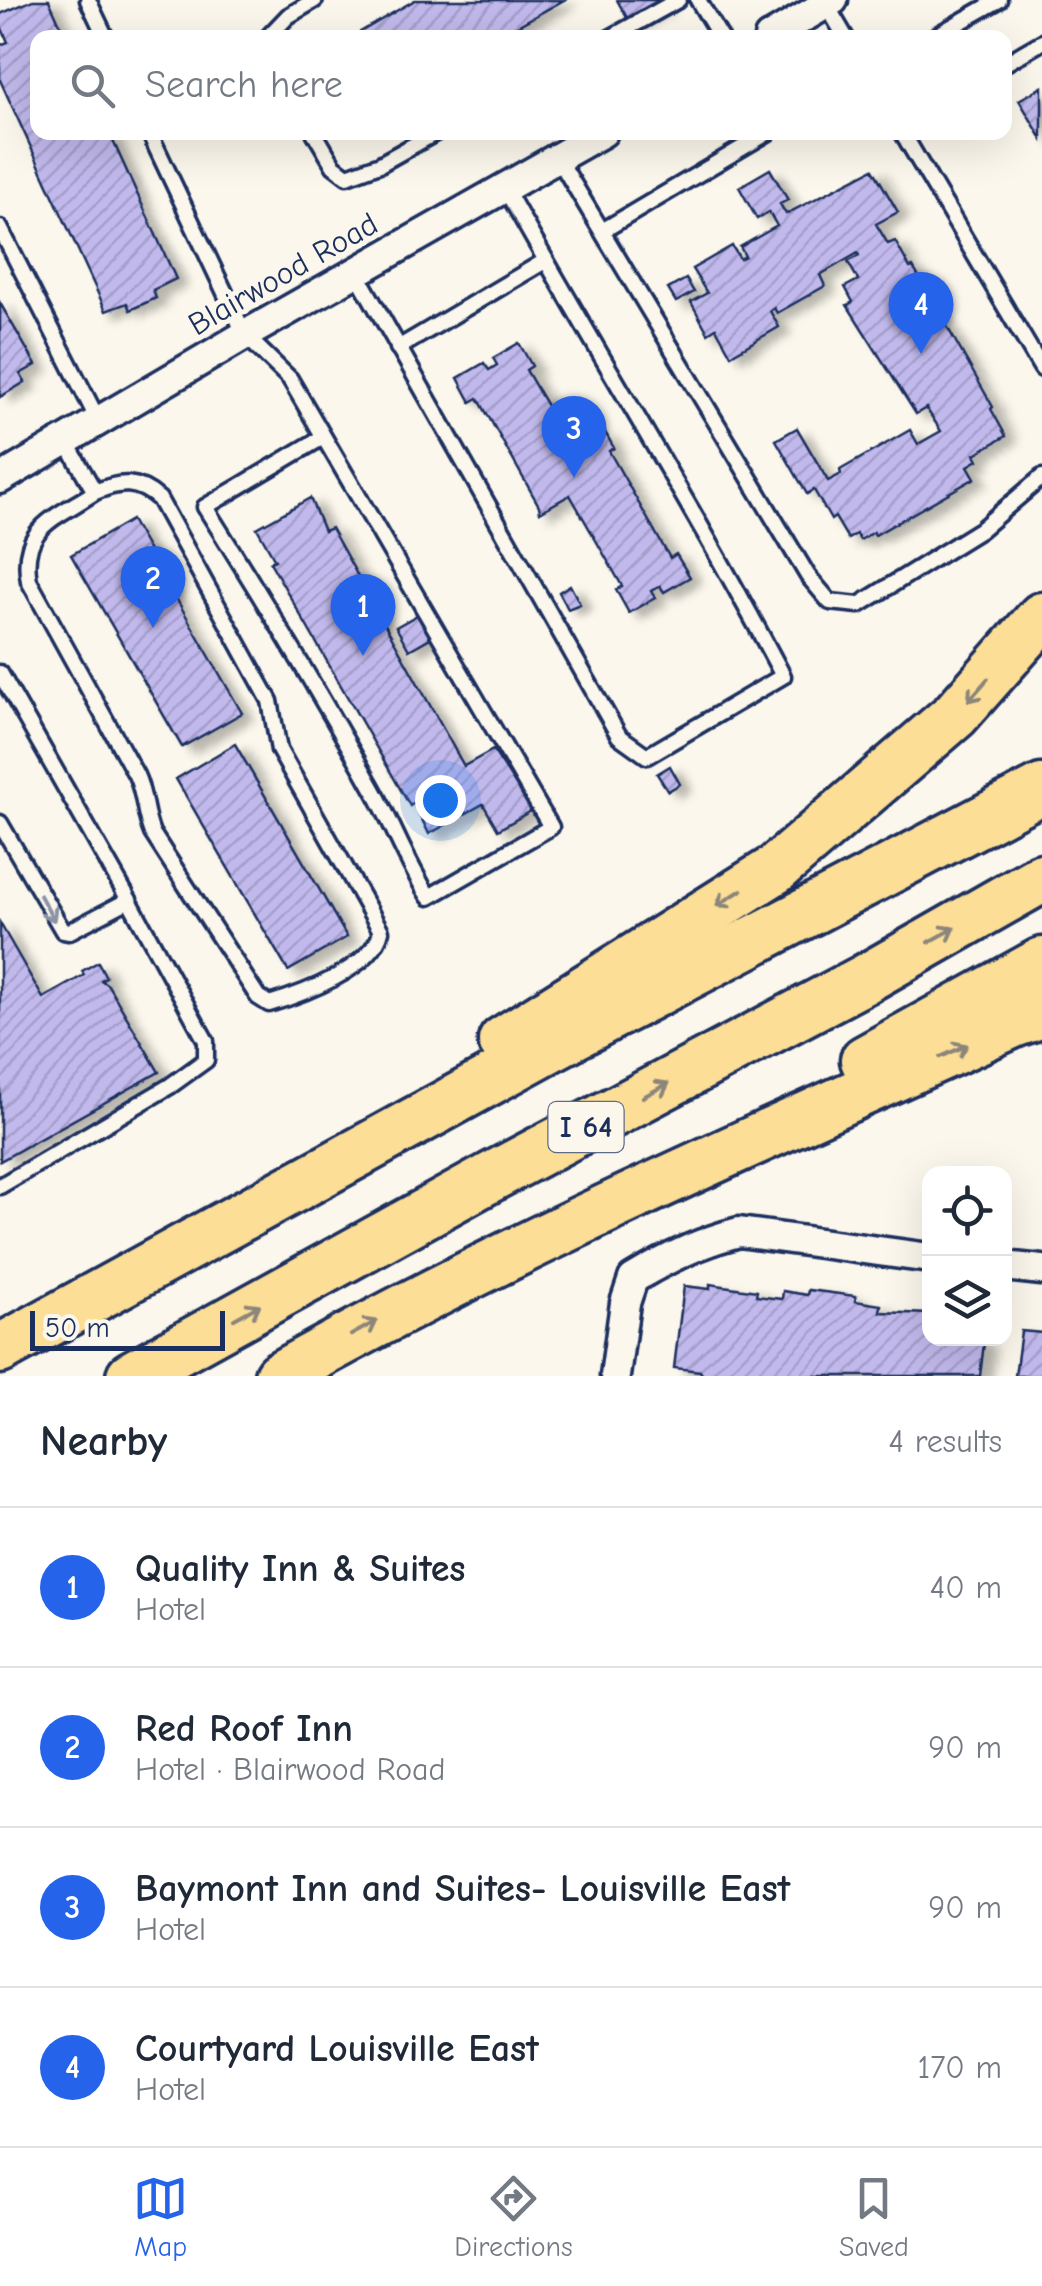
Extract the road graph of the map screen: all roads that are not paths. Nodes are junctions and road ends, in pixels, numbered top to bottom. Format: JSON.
{"nodes":[{"id":1,"x":88,"y":0,"type":"edge"},
{"id":2,"x":315,"y":0,"type":"edge"},
{"id":3,"x":678,"y":0,"type":"edge"},
{"id":4,"x":698,"y":0,"type":"edge"},
{"id":5,"x":999,"y":0,"type":"edge"},
{"id":6,"x":829,"y":2,"type":"edge"},
{"id":7,"x":102,"y":30,"type":"edge"},
{"id":8,"x":274,"y":30,"type":"edge"},
{"id":9,"x":624,"y":30,"type":"edge"},
{"id":10,"x":716,"y":30,"type":"edge"},
{"id":11,"x":782,"y":30,"type":"edge"},
{"id":12,"x":842,"y":30,"type":"edge"},
{"id":13,"x":946,"y":30,"type":"edge"},
{"id":14,"x":1042,"y":42,"type":"edge"},
{"id":15,"x":1012,"y":59,"type":"edge"},
{"id":16,"x":153,"y":140,"type":"edge"},
{"id":17,"x":319,"y":140,"type":"edge"},
{"id":18,"x":422,"y":140,"type":"edge"},
{"id":19,"x":588,"y":140,"type":"edge"},
{"id":20,"x":756,"y":140,"type":"edge"},
{"id":21,"x":907,"y":140,"type":"edge"},
{"id":22,"x":558,"y":158,"type":"junction"},
{"id":23,"x":505,"y":188,"type":"junction"},
{"id":24,"x":0,"y":228,"type":"edge"},
{"id":25,"x":602,"y":232,"type":"junction"},
{"id":26,"x":546,"y":261,"type":"junction"},
{"id":27,"x":356,"y":272,"type":"junction"},
{"id":28,"x":245,"y":335,"type":"junction"},
{"id":29,"x":398,"y":348,"type":"junction"},
{"id":30,"x":1042,"y":368,"type":"edge"},
{"id":31,"x":98,"y":420,"type":"junction"},
{"id":32,"x":323,"y":437,"type":"junction"},
{"id":33,"x":65,"y":440,"type":"junction"},
{"id":34,"x":1042,"y":477,"type":"edge"},
{"id":35,"x":0,"y":479,"type":"edge"},
{"id":36,"x":95,"y":492,"type":"junction"},
{"id":37,"x":1042,"y":617,"type":"edge"},
{"id":38,"x":0,"y":674,"type":"edge"},
{"id":39,"x":1042,"y":790,"type":"edge"},
{"id":40,"x":0,"y":823,"type":"edge"},
{"id":41,"x":1042,"y":878,"type":"edge"},
{"id":42,"x":129,"y":900,"type":"junction"},
{"id":43,"x":1042,"y":962,"type":"edge"},
{"id":44,"x":1042,"y":1013,"type":"edge"},
{"id":45,"x":0,"y":1186,"type":"edge"},
{"id":46,"x":546,"y":1236,"type":"junction"},
{"id":47,"x":922,"y":1257,"type":"edge"},
{"id":48,"x":1012,"y":1267,"type":"edge"},
{"id":49,"x":1042,"y":1270,"type":"edge"},
{"id":50,"x":133,"y":1277,"type":"junction"},
{"id":51,"x":0,"y":1349,"type":"edge"},
{"id":52,"x":132,"y":1376,"type":"edge"},
{"id":53,"x":279,"y":1376,"type":"edge"},
{"id":54,"x":616,"y":1376,"type":"edge"}],
"edges":[{"from":1,"to":7,"type":"lane"},
{"from":2,"to":8,"type":"lane"},
{"from":3,"to":9,"type":"lane"},
{"from":4,"to":10,"type":"lane"},
{"from":5,"to":13,"type":"lane"},
{"from":6,"to":11,"type":"street"},
{"from":6,"to":12,"type":"lane"},
{"from":14,"to":15,"type":"lane"},
{"from":16,"to":28,"type":"lane"},
{"from":17,"to":18,"type":"lane"},
{"from":19,"to":22,"type":"street","name":"Blairwood Road"},
{"from":20,"to":25,"type":"lane"},
{"from":21,"to":30,"type":"lane"},
{"from":22,"to":23,"type":"street","name":"Blairwood Road"},
{"from":22,"to":25,"type":"lane"},
{"from":23,"to":26,"type":"lane"},
{"from":23,"to":27,"type":"street","name":"Blairwood Road"},
{"from":24,"to":31,"type":"lane"},
{"from":25,"to":34,"type":"lane"},
{"from":26,"to":29,"type":"lane"},
{"from":26,"to":29,"type":"lane"},
{"from":27,"to":28,"type":"street","name":"Blairwood Road"},
{"from":27,"to":29,"type":"lane"},
{"from":28,"to":31,"type":"street","name":"Blairwood Road"},
{"from":28,"to":32,"type":"lane"},
{"from":31,"to":33,"type":"street","name":"Blairwood Road"},
{"from":32,"to":32,"type":"lane"},
{"from":33,"to":35,"type":"street","name":"Blairwood Road"},
{"from":33,"to":36,"type":"lane"},
{"from":36,"to":36,"type":"lane"},
{"from":37,"to":50,"type":"highway","one_way":true},
{"from":38,"to":42,"type":"lane"},
{"from":39,"to":50,"type":"highway","number":"I 64"},
{"from":40,"to":42,"type":"lane","one_way":true},
{"from":52,"to":41,"type":"highway","number":"I 64","one_way":true},
{"from":42,"to":45,"type":"lane"},
{"from":43,"to":46,"type":"highway"},
{"from":46,"to":44,"type":"highway","one_way":true},
{"from":53,"to":46,"type":"highway","one_way":true},
{"from":47,"to":54,"type":"street"},
{"from":48,"to":49,"type":"street"},
{"from":50,"to":51,"type":"highway","number":"I 64"}]}
